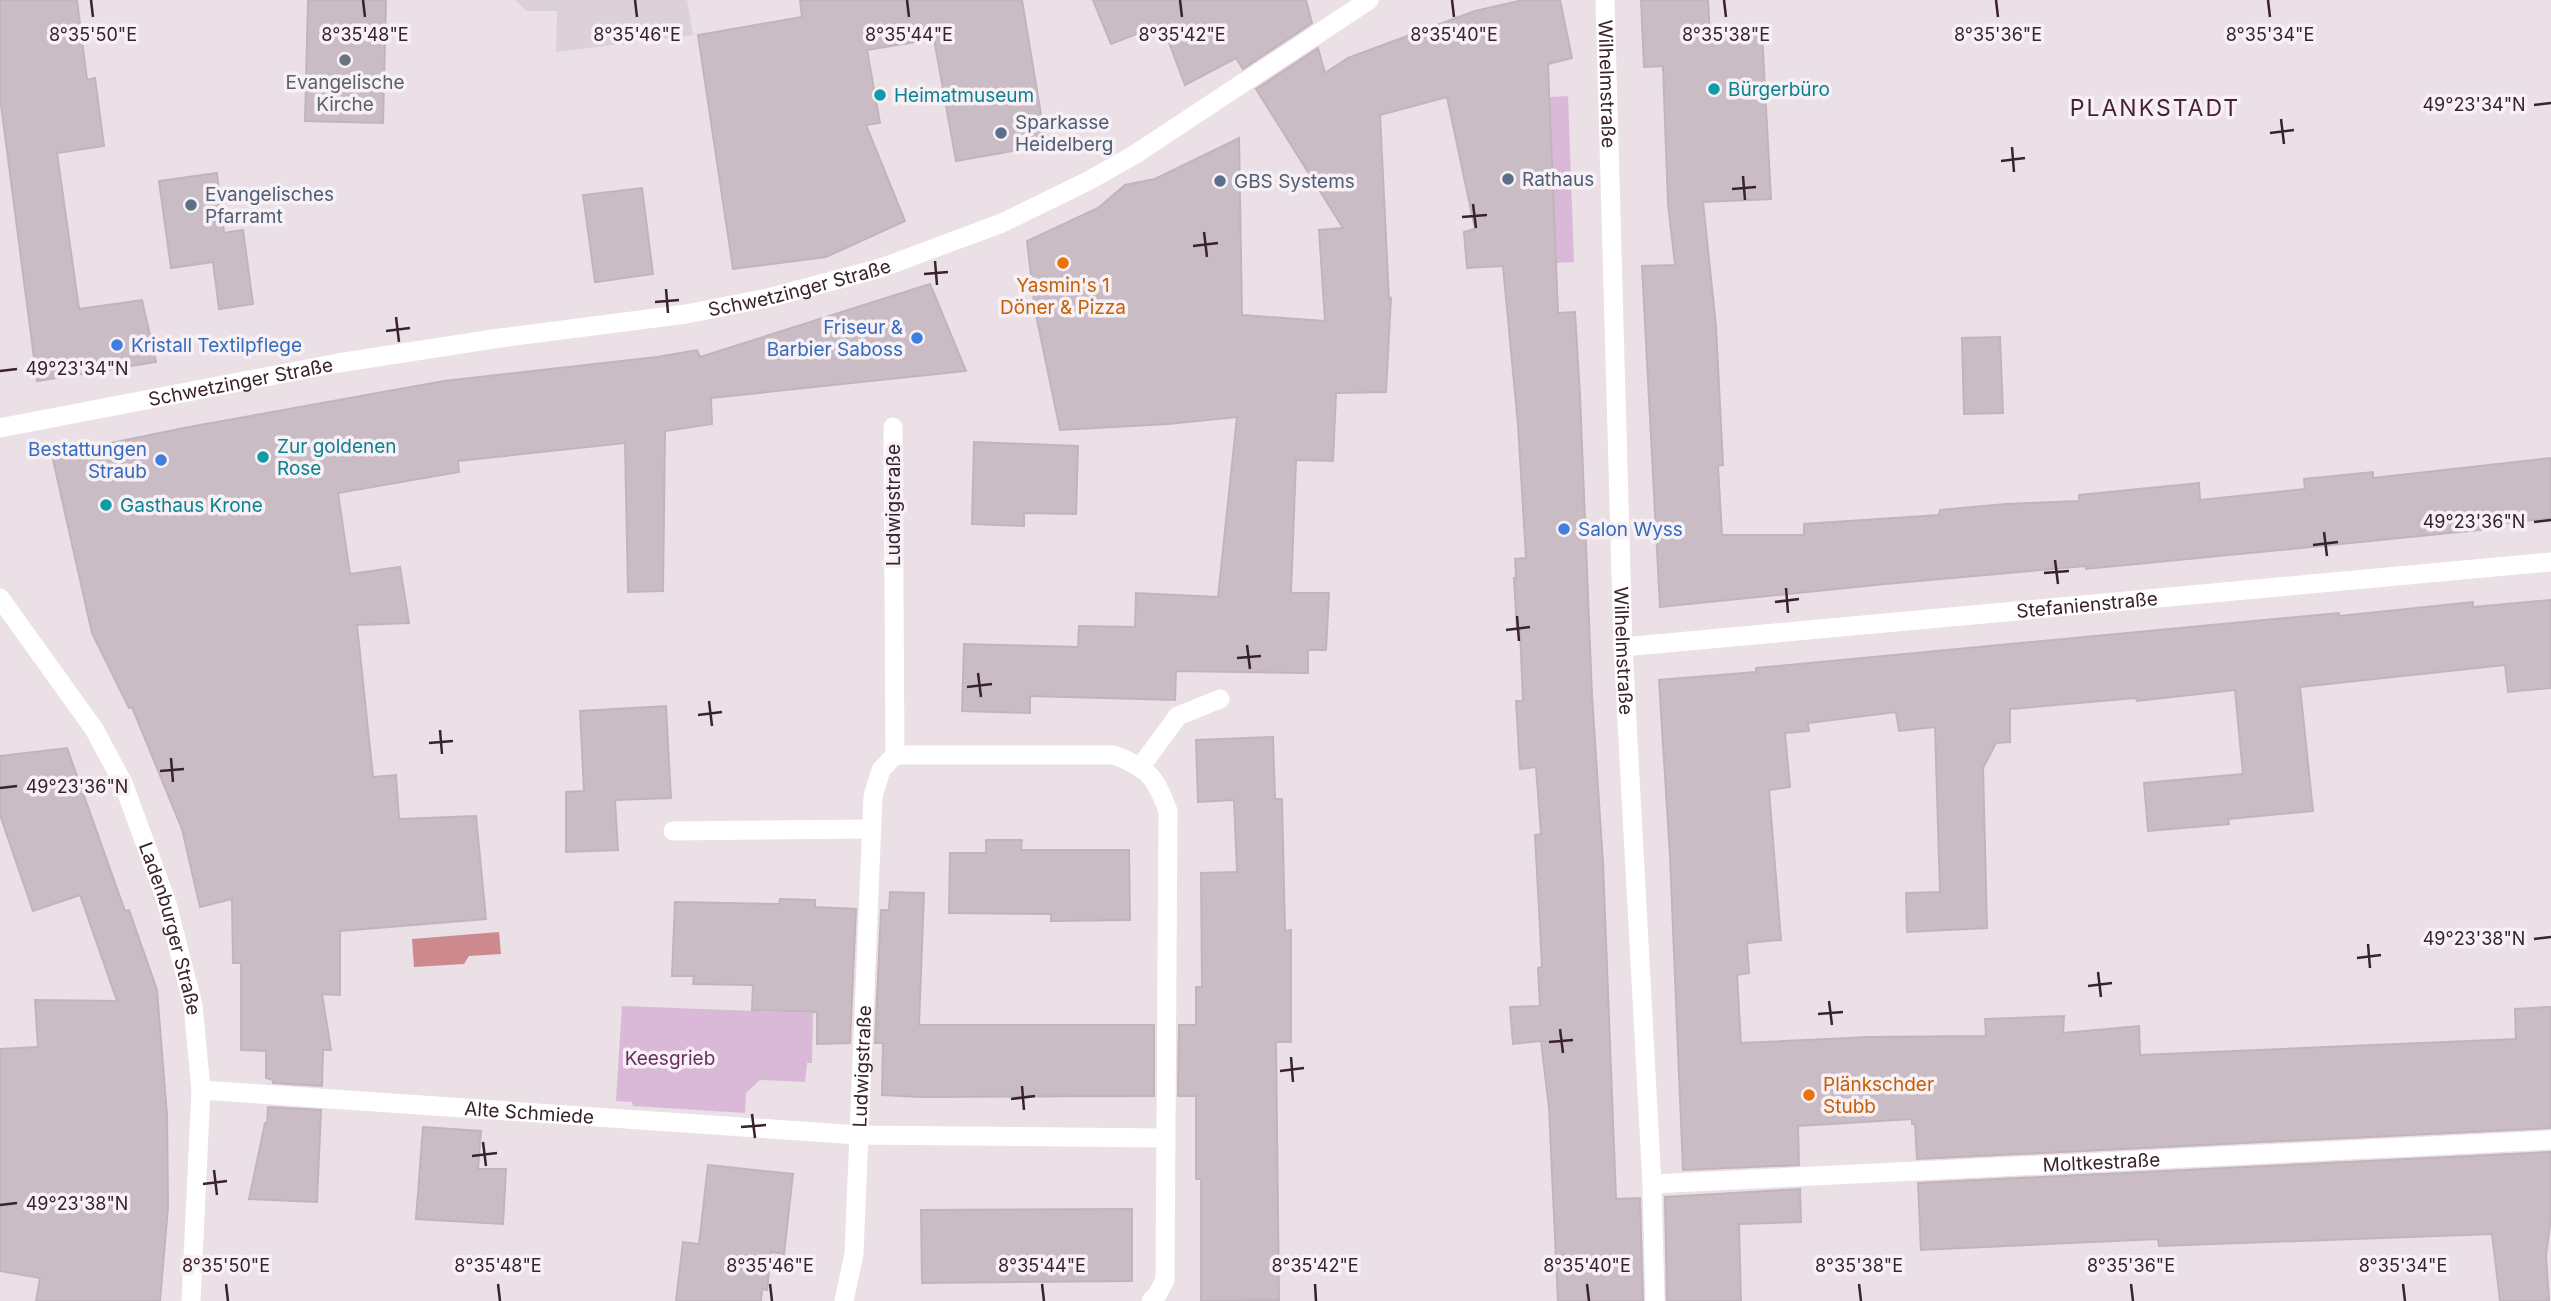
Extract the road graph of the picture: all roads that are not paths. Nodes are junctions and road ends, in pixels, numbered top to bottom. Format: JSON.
{"nodes":[{"id":1,"x":1369,"y":0,"type":"edge"},
{"id":2,"x":1605,"y":0,"type":"edge"},
{"id":3,"x":1342,"y":9,"type":"edge"},
{"id":4,"x":893,"y":427,"type":"dead end"},
{"id":5,"x":0,"y":428,"type":"edge"},
{"id":6,"x":2551,"y":562,"type":"edge"},
{"id":7,"x":0,"y":598,"type":"edge"},
{"id":8,"x":1623,"y":647,"type":"junction"},
{"id":9,"x":1220,"y":699,"type":"dead end"},
{"id":10,"x":895,"y":755,"type":"junction"},
{"id":11,"x":1141,"y":766,"type":"junction"},
{"id":12,"x":870,"y":829,"type":"junction"},
{"id":13,"x":673,"y":831,"type":"dead end"},
{"id":14,"x":201,"y":1090,"type":"junction"},
{"id":15,"x":859,"y":1135,"type":"junction"},
{"id":16,"x":1164,"y":1138,"type":"junction"},
{"id":17,"x":2551,"y":1140,"type":"edge"},
{"id":18,"x":1651,"y":1184,"type":"junction"},
{"id":19,"x":191,"y":1301,"type":"edge"},
{"id":20,"x":844,"y":1301,"type":"edge"},
{"id":21,"x":1151,"y":1301,"type":"edge"},
{"id":22,"x":1655,"y":1301,"type":"edge"}],
"edges":[{"from":1,"to":3,"type":"street","name":"Schwetzinger Straße"},
{"from":2,"to":8,"type":"street","name":"Wilhelmstraße"},
{"from":3,"to":5,"type":"street","name":"Schwetzinger Straße"},
{"from":4,"to":10,"type":"street","name":"Ludwigstraße"},
{"from":6,"to":8,"type":"street","name":"Stefanienstraße"},
{"from":7,"to":14,"type":"street","name":"Ladenburger Straße"},
{"from":8,"to":18,"type":"street","name":"Wilhelmstraße"},
{"from":9,"to":11,"type":"street"},
{"from":10,"to":11,"type":"street"},
{"from":10,"to":12,"type":"street","name":"Ludwigstraße"},
{"from":11,"to":16,"type":"street"},
{"from":12,"to":13,"type":"street"},
{"from":12,"to":15,"type":"street","name":"Ludwigstraße"},
{"from":14,"to":15,"type":"street","name":"Alte Schmiede"},
{"from":14,"to":19,"type":"street","name":"Ladenburger Straße"},
{"from":15,"to":16,"type":"street"},
{"from":15,"to":20,"type":"street","name":"Ludwigstraße"},
{"from":16,"to":21,"type":"street"},
{"from":17,"to":18,"type":"street","name":"Moltkestraße"},
{"from":18,"to":22,"type":"street","name":"Wilhelmstraße"}]}
